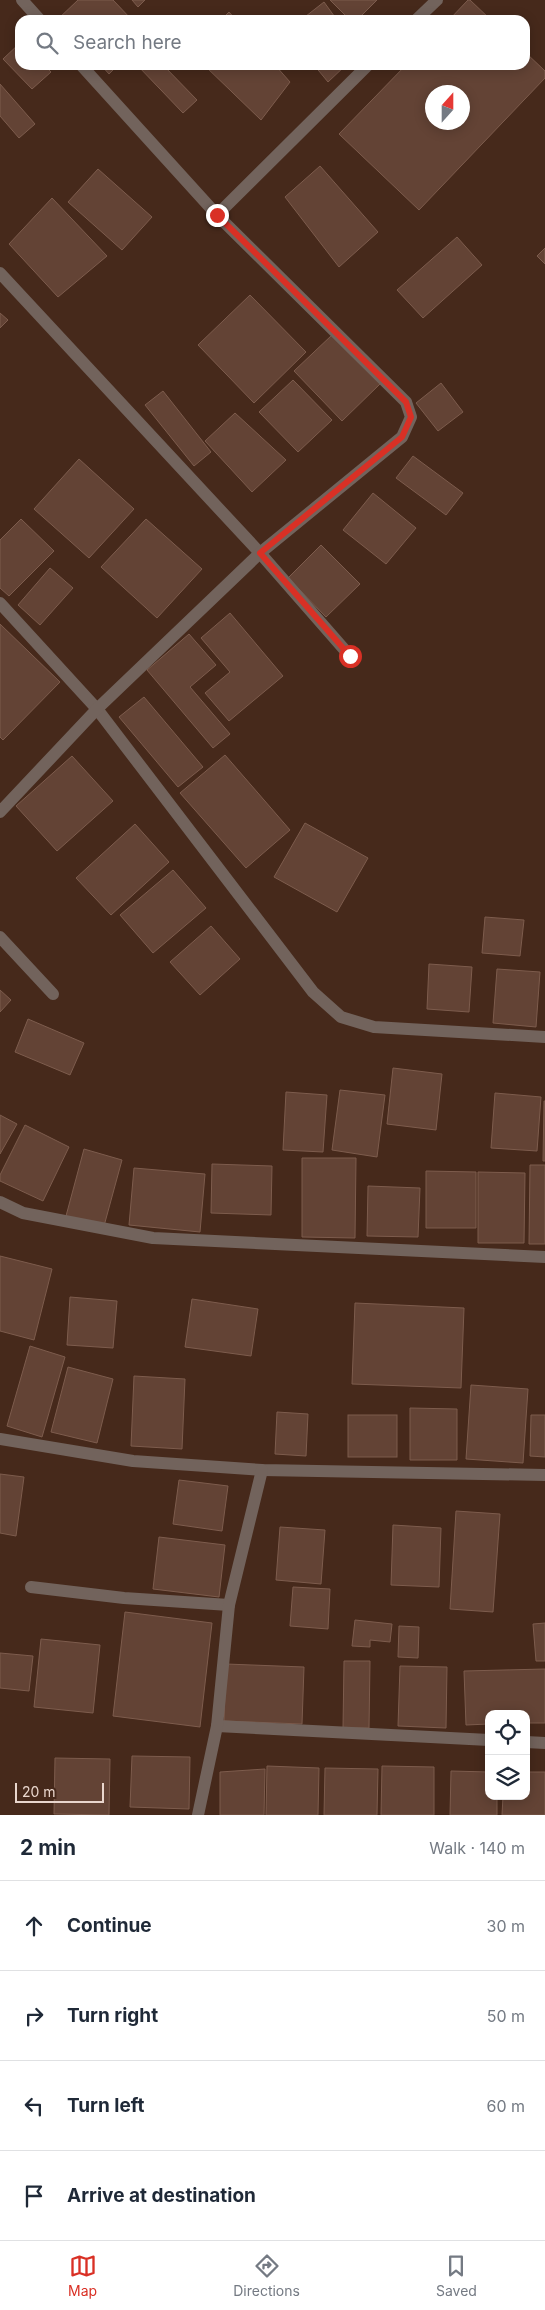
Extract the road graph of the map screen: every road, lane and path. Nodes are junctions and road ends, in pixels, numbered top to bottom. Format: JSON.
{"nodes":[{"id":1,"x":22,"y":0,"type":"edge"},
{"id":2,"x":437,"y":0,"type":"edge"},
{"id":3,"x":36,"y":15,"type":"edge"},
{"id":4,"x":421,"y":15,"type":"edge"},
{"id":5,"x":86,"y":70,"type":"edge"},
{"id":6,"x":363,"y":70,"type":"edge"},
{"id":7,"x":217,"y":215,"type":"junction"},
{"id":8,"x":0,"y":274,"type":"edge"},
{"id":9,"x":260,"y":553,"type":"junction"},
{"id":10,"x":0,"y":603,"type":"edge"},
{"id":11,"x":350,"y":656,"type":"dead end"},
{"id":12,"x":97,"y":709,"type":"junction"},
{"id":13,"x":0,"y":812,"type":"edge"},
{"id":14,"x":0,"y":937,"type":"edge"},
{"id":15,"x":53,"y":994,"type":"dead end"},
{"id":16,"x":545,"y":1037,"type":"edge"},
{"id":17,"x":0,"y":1202,"type":"edge"},
{"id":18,"x":545,"y":1258,"type":"edge"},
{"id":19,"x":0,"y":1439,"type":"edge"},
{"id":20,"x":262,"y":1470,"type":"junction"},
{"id":21,"x":545,"y":1475,"type":"edge"},
{"id":22,"x":31,"y":1587,"type":"dead end"},
{"id":23,"x":230,"y":1605,"type":"junction"},
{"id":24,"x":217,"y":1726,"type":"junction"},
{"id":25,"x":485,"y":1740,"type":"edge"},
{"id":26,"x":530,"y":1742,"type":"edge"},
{"id":27,"x":545,"y":1743,"type":"edge"},
{"id":28,"x":198,"y":1815,"type":"edge"}],
"edges":[{"from":1,"to":3,"type":"street"},
{"from":2,"to":4,"type":"street"},
{"from":5,"to":7,"type":"street"},
{"from":6,"to":7,"type":"street"},
{"from":7,"to":9,"type":"street"},
{"from":8,"to":9,"type":"street"},
{"from":9,"to":11,"type":"street"},
{"from":9,"to":12,"type":"street"},
{"from":10,"to":12,"type":"street"},
{"from":12,"to":13,"type":"street"},
{"from":12,"to":16,"type":"street"},
{"from":14,"to":15,"type":"street"},
{"from":17,"to":18,"type":"street"},
{"from":19,"to":20,"type":"street"},
{"from":20,"to":21,"type":"street"},
{"from":20,"to":23,"type":"street"},
{"from":22,"to":23,"type":"street"},
{"from":23,"to":24,"type":"street"},
{"from":24,"to":25,"type":"street"},
{"from":24,"to":28,"type":"street"},
{"from":26,"to":27,"type":"street"}]}
